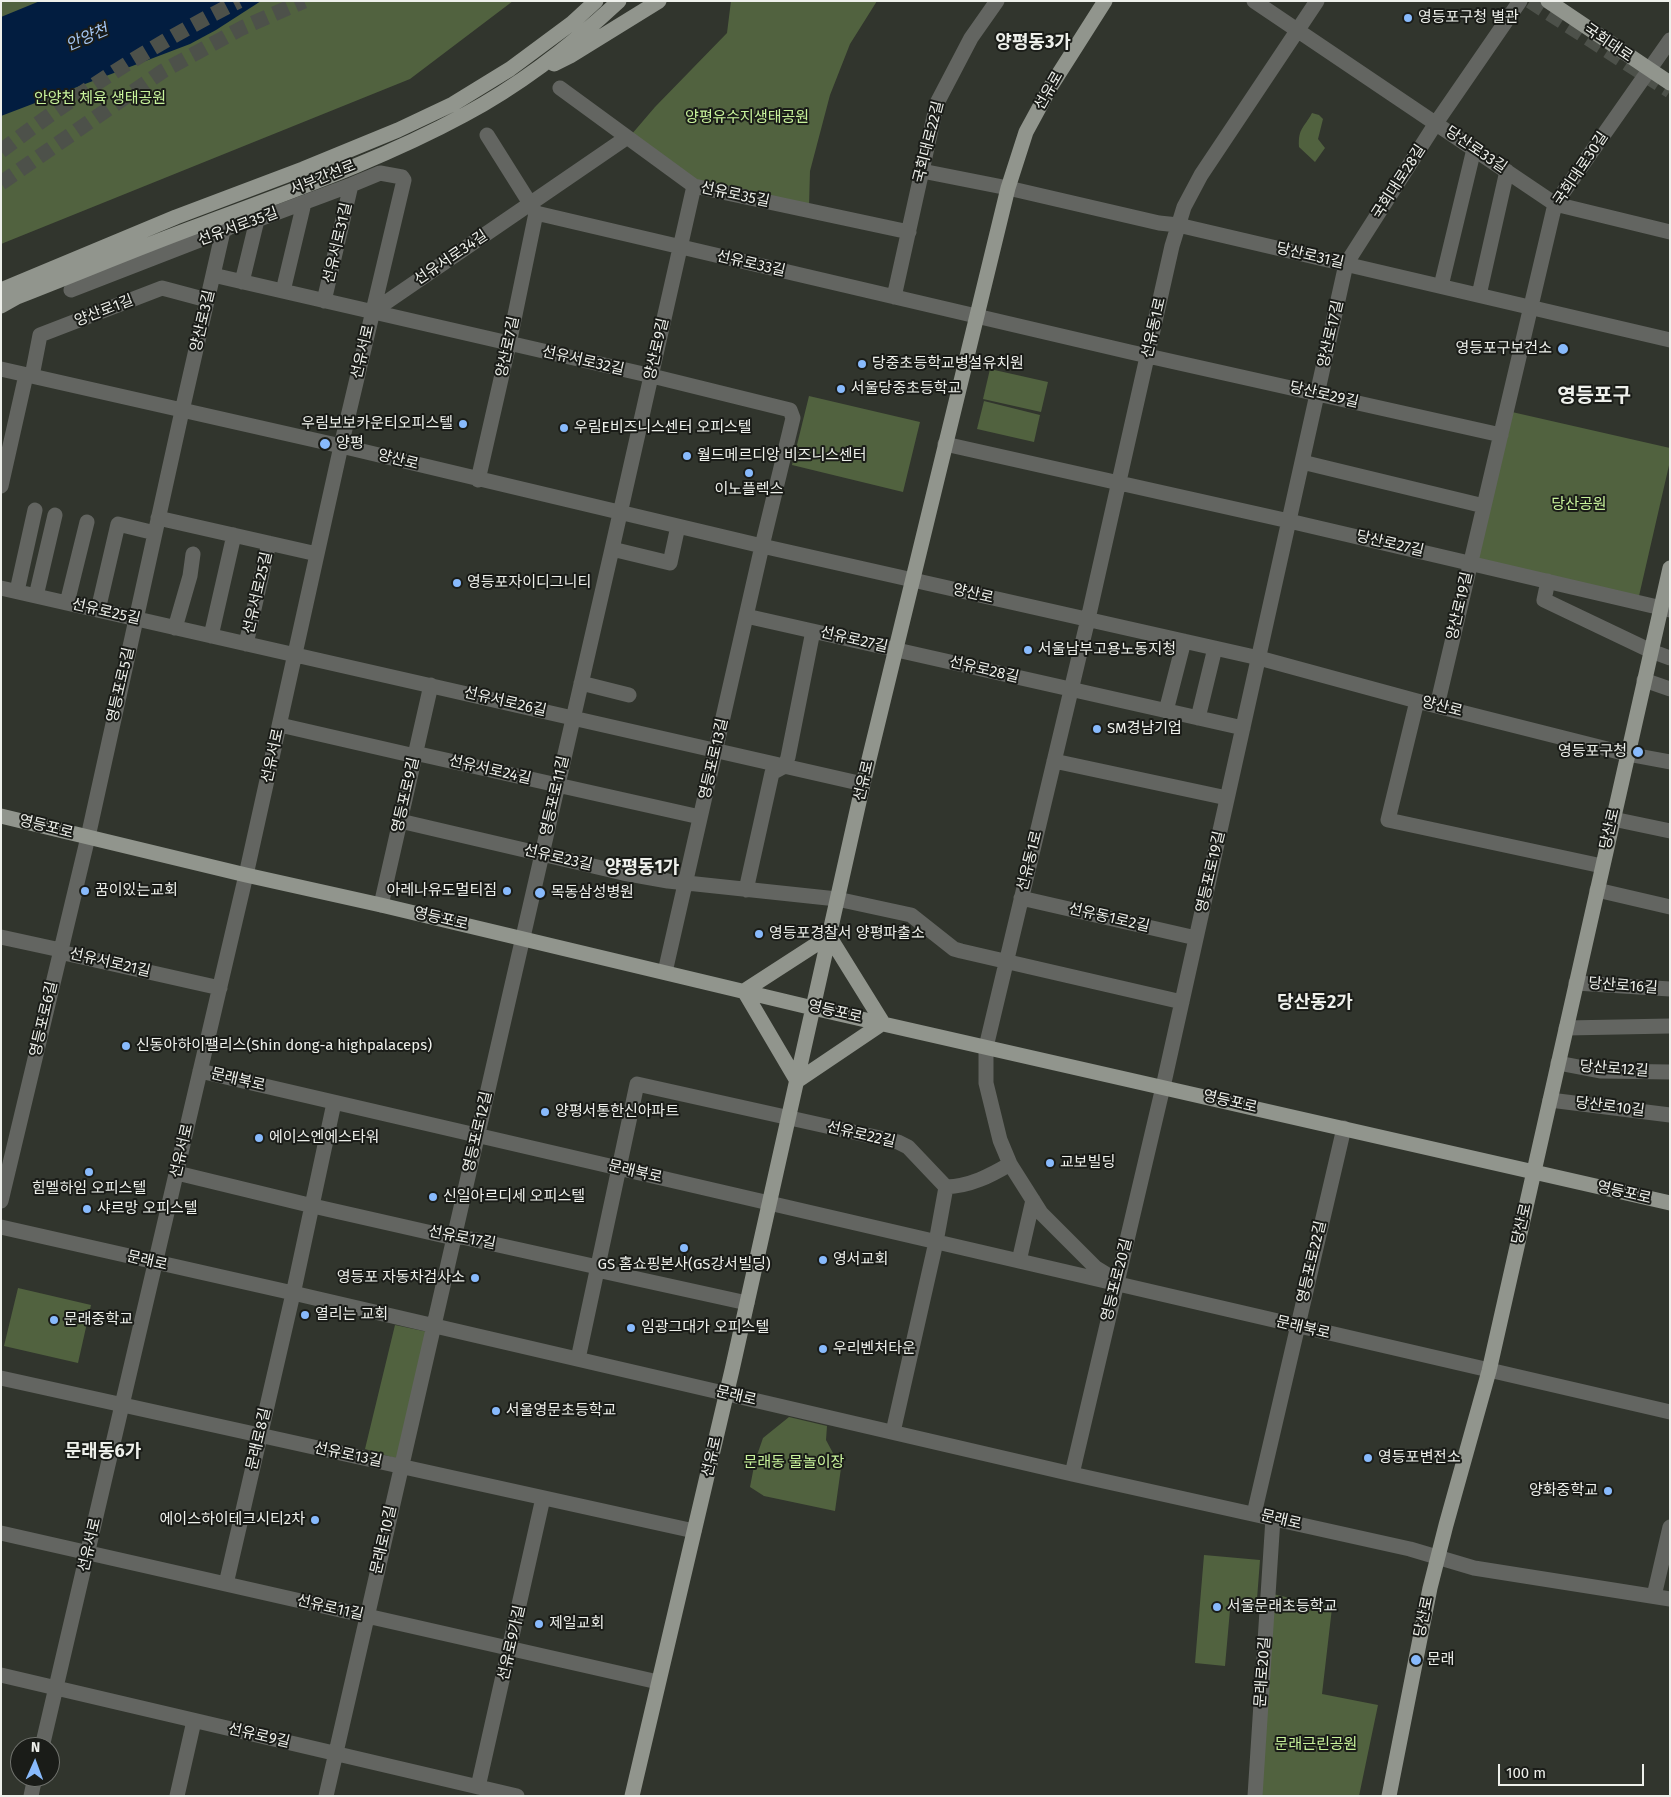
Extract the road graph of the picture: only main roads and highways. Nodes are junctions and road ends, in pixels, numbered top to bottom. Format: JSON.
{"nodes":[{"id":1,"x":619,"y":1,"type":"edge"},
{"id":2,"x":1105,"y":1,"type":"edge"},
{"id":3,"x":1548,"y":1,"type":"edge"},
{"id":4,"x":658,"y":2,"type":"edge"},
{"id":5,"x":592,"y":4,"type":"edge"},
{"id":6,"x":519,"y":81,"type":"junction"},
{"id":7,"x":1670,"y":83,"type":"edge"},
{"id":8,"x":1,"y":290,"type":"edge"},
{"id":9,"x":1,"y":306,"type":"edge"},
{"id":10,"x":1670,"y":568,"type":"edge"},
{"id":11,"x":1665,"y":609,"type":"edge"},
{"id":12,"x":4,"y":816,"type":"edge"},
{"id":13,"x":829,"y":936,"type":"junction"},
{"id":14,"x":744,"y":991,"type":"junction"},
{"id":15,"x":813,"y":1008,"type":"junction"},
{"id":16,"x":883,"y":1023,"type":"junction"},
{"id":17,"x":797,"y":1081,"type":"junction"},
{"id":18,"x":1534,"y":1172,"type":"junction"},
{"id":19,"x":1670,"y":1203,"type":"edge"},
{"id":20,"x":636,"y":1792,"type":"edge"},
{"id":21,"x":1389,"y":1796,"type":"edge"}],
"edges":[{"from":1,"to":6,"type":"main road","name":"서부간선로"},
{"from":2,"to":13,"type":"main road","name":"선유로"},
{"from":3,"to":7,"type":"main road","name":"국회대로"},
{"from":4,"to":6,"type":"main road"},
{"from":5,"to":8,"type":"main road","name":"서부간선로"},
{"from":6,"to":9,"type":"main road","name":"서부간선로"},
{"from":10,"to":11,"type":"main road","name":"당산로"},
{"from":11,"to":18,"type":"main road","name":"당산로"},
{"from":12,"to":14,"type":"main road","name":"영등포로"},
{"from":13,"to":14,"type":"main road"},
{"from":13,"to":15,"type":"main road","name":"선유로"},
{"from":13,"to":16,"type":"main road"},
{"from":14,"to":15,"type":"main road","name":"영등포로"},
{"from":14,"to":17,"type":"main road"},
{"from":15,"to":16,"type":"main road","name":"영등포로"},
{"from":15,"to":17,"type":"main road","name":"선유로"},
{"from":16,"to":17,"type":"main road"},
{"from":16,"to":18,"type":"main road","name":"영등포로"},
{"from":17,"to":20,"type":"main road","name":"선유로"},
{"from":18,"to":19,"type":"main road","name":"영등포로"},
{"from":18,"to":21,"type":"main road","name":"당산로"}]}
